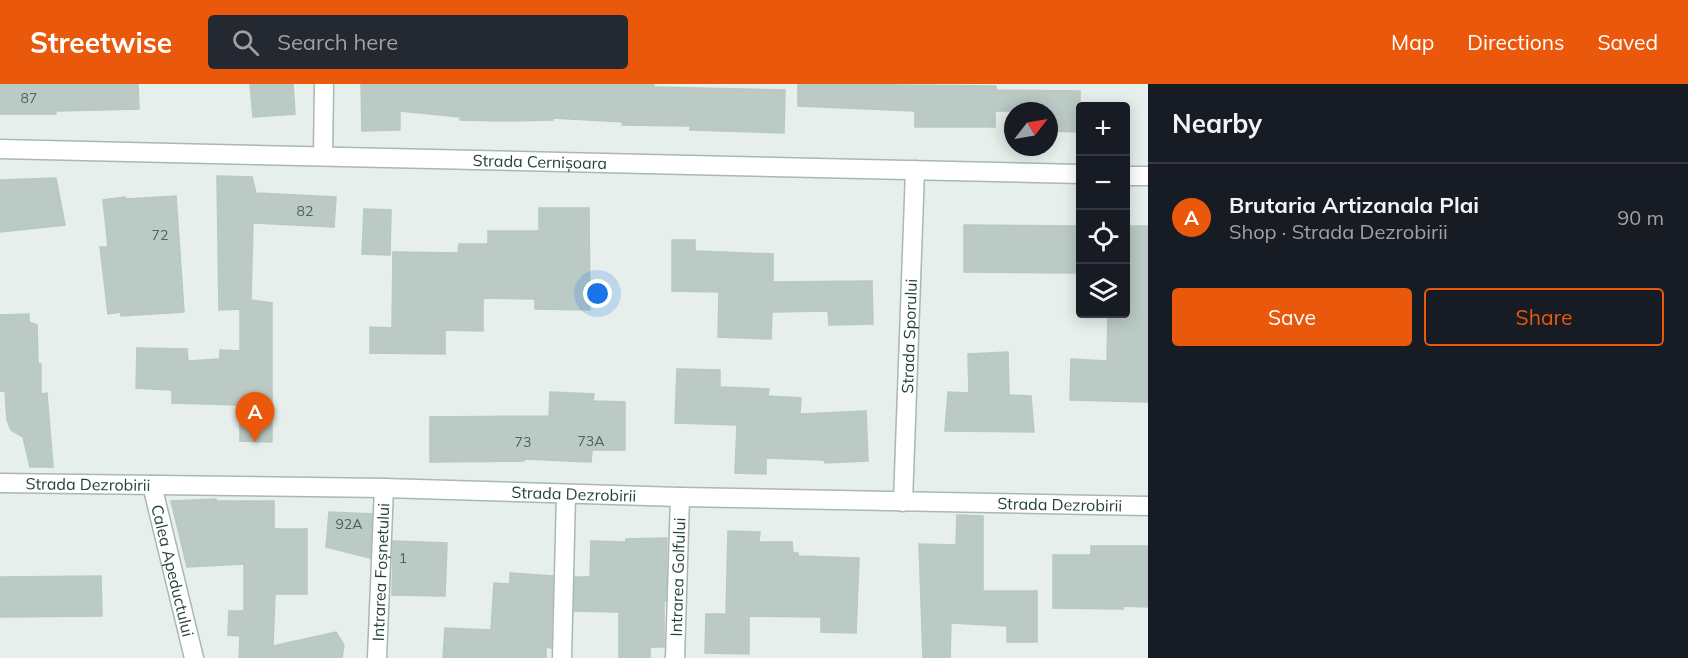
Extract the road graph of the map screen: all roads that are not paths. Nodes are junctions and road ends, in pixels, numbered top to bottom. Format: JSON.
{"nodes":[{"id":1,"x":324,"y":84,"type":"edge"},
{"id":2,"x":0,"y":149,"type":"edge"},
{"id":3,"x":323,"y":156,"type":"junction"},
{"id":4,"x":915,"y":170,"type":"junction"},
{"id":5,"x":1076,"y":174,"type":"edge"},
{"id":6,"x":1130,"y":176,"type":"edge"},
{"id":7,"x":1148,"y":176,"type":"edge"},
{"id":8,"x":0,"y":483,"type":"edge"},
{"id":9,"x":152,"y":485,"type":"junction"},
{"id":10,"x":384,"y":488,"type":"junction"},
{"id":11,"x":566,"y":494,"type":"junction"},
{"id":12,"x":680,"y":497,"type":"junction"},
{"id":13,"x":903,"y":502,"type":"junction"},
{"id":14,"x":1148,"y":506,"type":"edge"},
{"id":15,"x":194,"y":658,"type":"edge"},
{"id":16,"x":377,"y":658,"type":"edge"},
{"id":17,"x":562,"y":658,"type":"edge"},
{"id":18,"x":675,"y":658,"type":"edge"}],
"edges":[{"from":1,"to":3,"type":"street"},
{"from":2,"to":3,"type":"street","name":"Strada Cernișoara"},
{"from":3,"to":4,"type":"street","name":"Strada Cernișoara"},
{"from":4,"to":5,"type":"street","name":"Strada Cernișoara"},
{"from":4,"to":13,"type":"street","name":"Strada Sporului"},
{"from":6,"to":7,"type":"street"},
{"from":8,"to":9,"type":"street","name":"Strada Dezrobirii"},
{"from":9,"to":10,"type":"street","name":"Strada Dezrobirii"},
{"from":9,"to":15,"type":"street","name":"Calea Apeductului"},
{"from":10,"to":11,"type":"street","name":"Strada Dezrobirii"},
{"from":10,"to":16,"type":"street","name":"Intrarea Foșnetului"},
{"from":11,"to":12,"type":"street","name":"Strada Dezrobirii"},
{"from":11,"to":17,"type":"street"},
{"from":12,"to":13,"type":"street","name":"Strada Dezrobirii"},
{"from":12,"to":18,"type":"street","name":"Intrarea Golfului"},
{"from":13,"to":14,"type":"street","name":"Strada Dezrobirii"}]}
